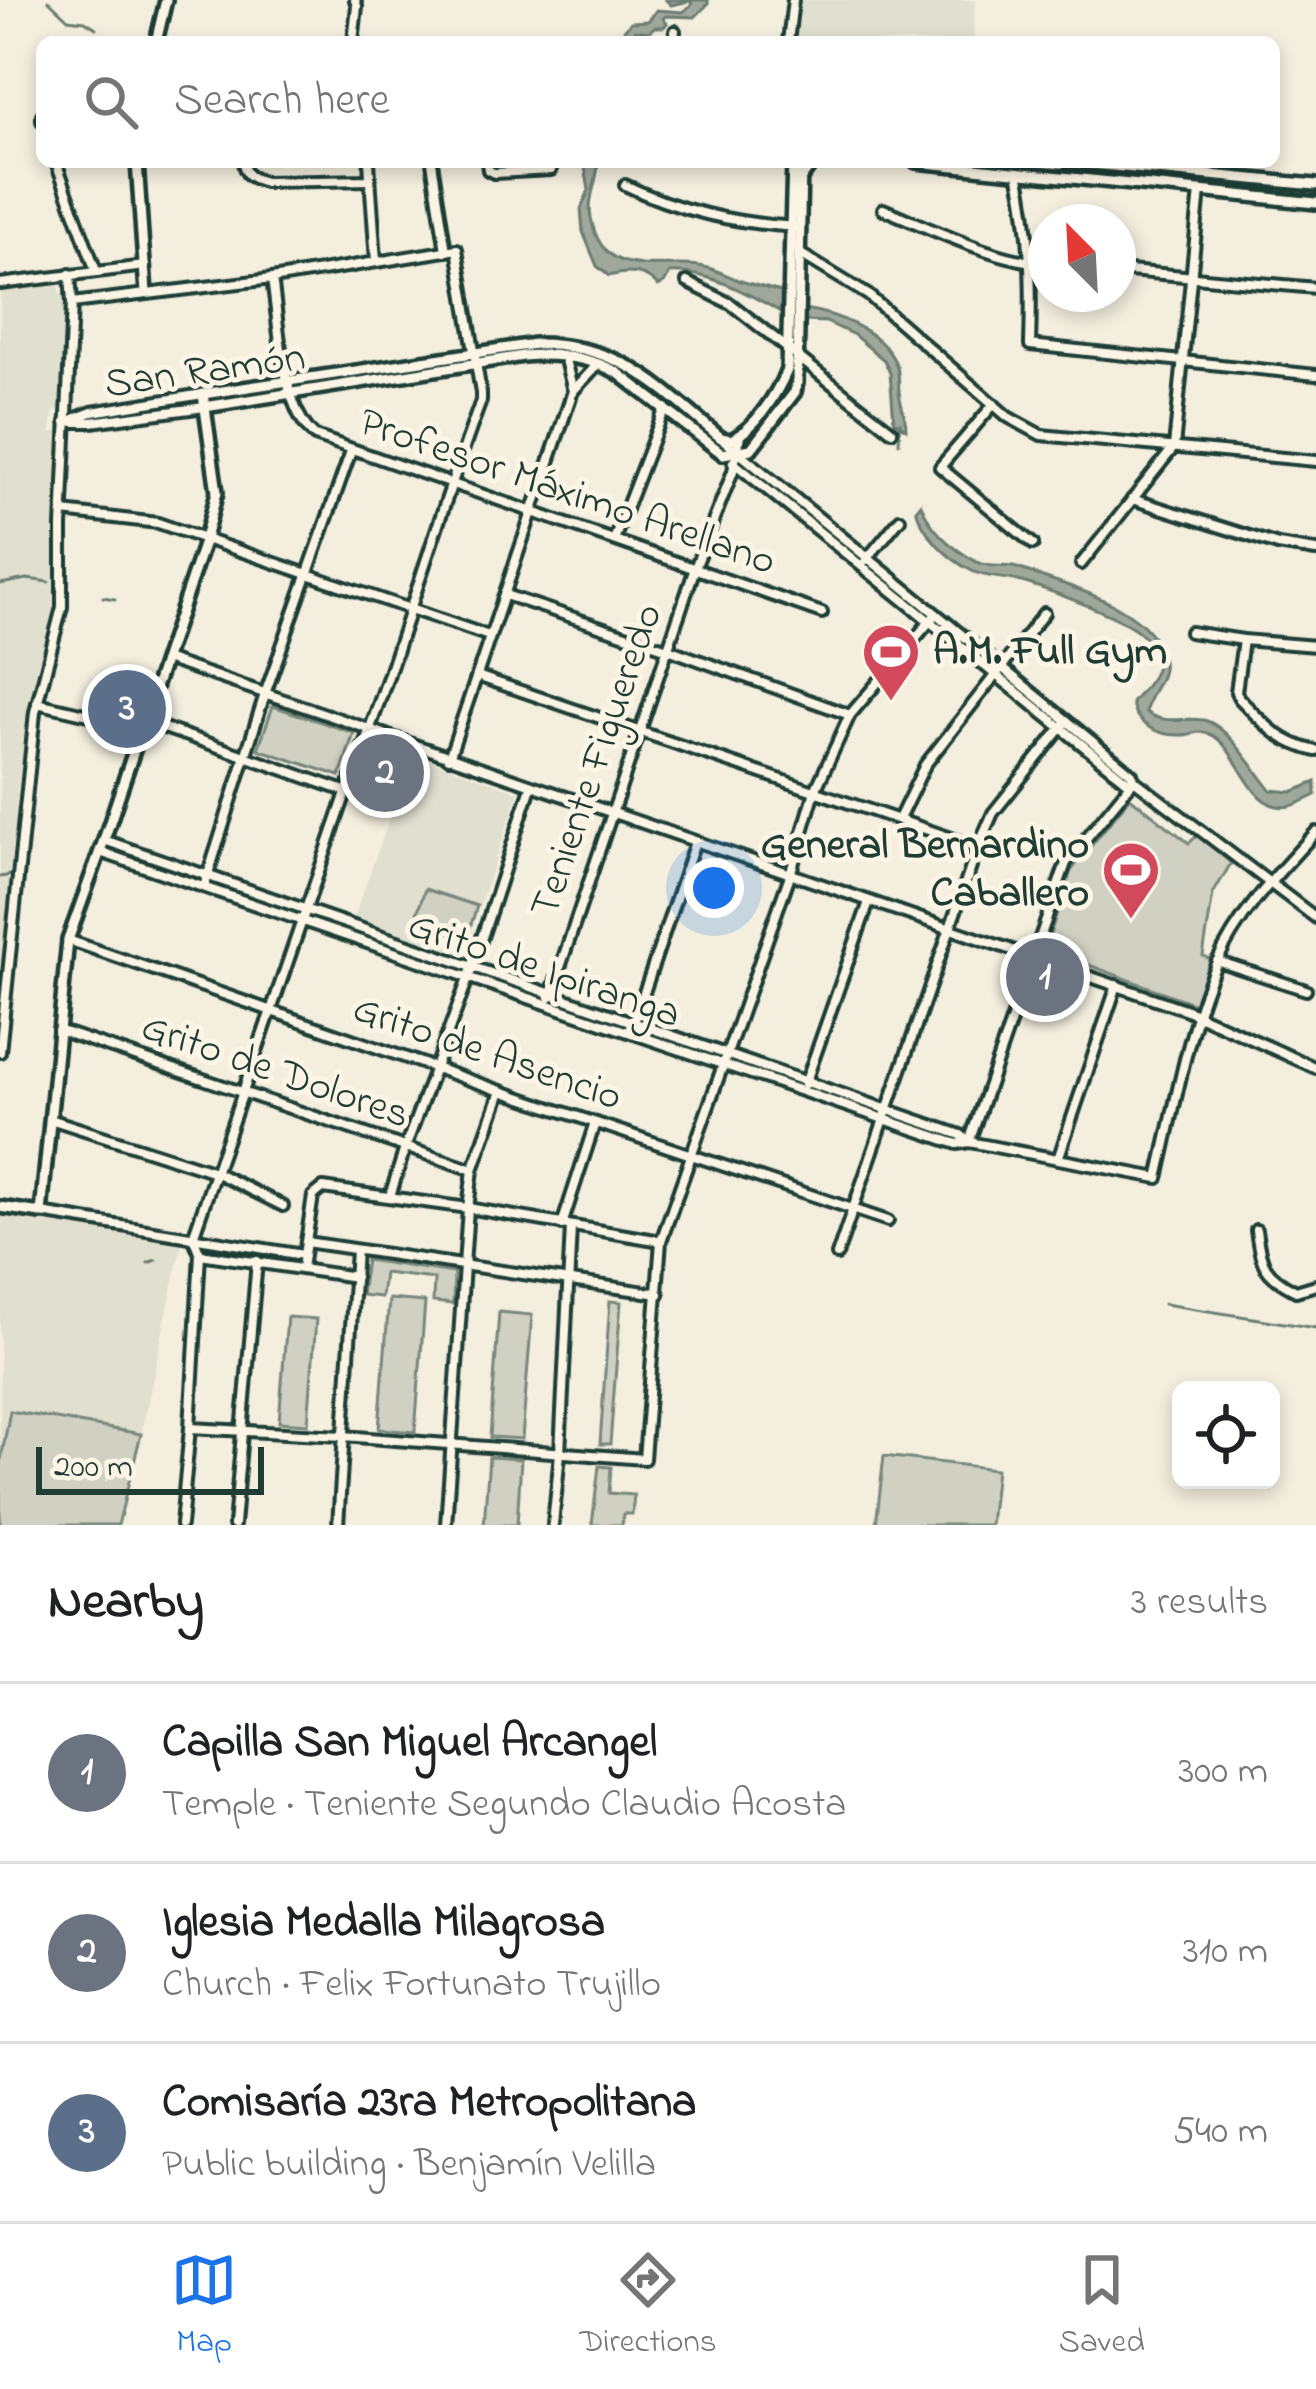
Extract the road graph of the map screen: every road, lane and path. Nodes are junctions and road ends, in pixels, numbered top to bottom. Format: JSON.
{"nodes":[{"id":1,"x":166,"y":0,"type":"edge"},
{"id":2,"x":355,"y":0,"type":"edge"},
{"id":3,"x":793,"y":0,"type":"edge"},
{"id":4,"x":157,"y":36,"type":"edge"},
{"id":5,"x":354,"y":36,"type":"edge"},
{"id":6,"x":789,"y":36,"type":"edge"},
{"id":7,"x":58,"y":168,"type":"edge"},
{"id":8,"x":138,"y":168,"type":"edge"},
{"id":9,"x":244,"y":168,"type":"edge"},
{"id":10,"x":369,"y":168,"type":"edge"},
{"id":11,"x":433,"y":168,"type":"edge"},
{"id":12,"x":488,"y":168,"type":"edge"},
{"id":13,"x":797,"y":168,"type":"edge"},
{"id":14,"x":798,"y":168,"type":"edge"},
{"id":15,"x":808,"y":168,"type":"edge"},
{"id":16,"x":977,"y":168,"type":"edge"},
{"id":17,"x":1134,"y":168,"type":"edge"},
{"id":18,"x":551,"y":170,"type":"dead end"},
{"id":19,"x":1018,"y":172,"type":"junction"},
{"id":20,"x":801,"y":178,"type":"junction"},
{"id":21,"x":370,"y":180,"type":"junction"},
{"id":22,"x":625,"y":185,"type":"dead end"},
{"id":23,"x":1316,"y":185,"type":"edge"},
{"id":24,"x":1200,"y":191,"type":"junction"},
{"id":25,"x":1316,"y":203,"type":"edge"},
{"id":26,"x":883,"y":209,"type":"dead end"},
{"id":27,"x":1028,"y":220,"type":"edge"},
{"id":28,"x":795,"y":227,"type":"junction"},
{"id":29,"x":446,"y":251,"type":"junction"},
{"id":30,"x":794,"y":252,"type":"junction"},
{"id":31,"x":376,"y":261,"type":"junction"},
{"id":32,"x":1028,"y":262,"type":"edge"},
{"id":33,"x":145,"y":266,"type":"junction"},
{"id":34,"x":96,"y":271,"type":"junction"},
{"id":35,"x":1136,"y":272,"type":"edge"},
{"id":36,"x":70,"y":274,"type":"junction"},
{"id":37,"x":1193,"y":277,"type":"junction"},
{"id":38,"x":272,"y":279,"type":"junction"},
{"id":39,"x":687,"y":282,"type":"dead end"},
{"id":40,"x":0,"y":284,"type":"edge"},
{"id":41,"x":1316,"y":288,"type":"edge"},
{"id":42,"x":146,"y":293,"type":"junction"},
{"id":43,"x":72,"y":303,"type":"junction"},
{"id":44,"x":1031,"y":312,"type":"edge"},
{"id":45,"x":793,"y":352,"type":"junction"},
{"id":46,"x":562,"y":355,"type":"junction"},
{"id":47,"x":476,"y":358,"type":"junction"},
{"id":48,"x":1184,"y":362,"type":"junction"},
{"id":49,"x":598,"y":363,"type":"junction"},
{"id":50,"x":1316,"y":375,"type":"edge"},
{"id":51,"x":289,"y":387,"type":"junction"},
{"id":52,"x":574,"y":391,"type":"junction"},
{"id":53,"x":203,"y":394,"type":"junction"},
{"id":54,"x":994,"y":404,"type":"junction"},
{"id":55,"x":205,"y":407,"type":"junction"},
{"id":56,"x":665,"y":407,"type":"junction"},
{"id":57,"x":66,"y":422,"type":"junction"},
{"id":58,"x":892,"y":431,"type":"dead end"},
{"id":59,"x":740,"y":436,"type":"junction"},
{"id":60,"x":722,"y":438,"type":"junction"},
{"id":61,"x":1174,"y":447,"type":"junction"},
{"id":62,"x":351,"y":451,"type":"junction"},
{"id":63,"x":739,"y":460,"type":"junction"},
{"id":64,"x":1316,"y":461,"type":"edge"},
{"id":65,"x":452,"y":482,"type":"junction"},
{"id":66,"x":1132,"y":499,"type":"junction"},
{"id":67,"x":63,"y":512,"type":"junction"},
{"id":68,"x":533,"y":512,"type":"junction"},
{"id":69,"x":900,"y":519,"type":"dead end"},
{"id":70,"x":205,"y":539,"type":"junction"},
{"id":71,"x":614,"y":540,"type":"junction"},
{"id":72,"x":1033,"y":544,"type":"dead end"},
{"id":73,"x":1316,"y":551,"type":"edge"},
{"id":74,"x":864,"y":562,"type":"junction"},
{"id":75,"x":1081,"y":564,"type":"dead end"},
{"id":76,"x":695,"y":568,"type":"junction"},
{"id":77,"x":309,"y":575,"type":"junction"},
{"id":78,"x":506,"y":595,"type":"junction"},
{"id":79,"x":408,"y":610,"type":"junction"},
{"id":80,"x":1044,"y":613,"type":"dead end"},
{"id":81,"x":822,"y":614,"type":"dead end"},
{"id":82,"x":933,"y":618,"type":"junction"},
{"id":83,"x":1190,"y":632,"type":"dead end"},
{"id":84,"x":489,"y":636,"type":"junction"},
{"id":85,"x":1243,"y":640,"type":"junction"},
{"id":86,"x":1316,"y":646,"type":"edge"},
{"id":87,"x":668,"y":649,"type":"junction"},
{"id":88,"x":164,"y":659,"type":"junction"},
{"id":89,"x":999,"y":672,"type":"junction"},
{"id":90,"x":477,"y":676,"type":"junction"},
{"id":91,"x":265,"y":694,"type":"junction"},
{"id":92,"x":37,"y":703,"type":"junction"},
{"id":93,"x":850,"y":716,"type":"junction"},
{"id":94,"x":142,"y":724,"type":"junction"},
{"id":95,"x":1064,"y":725,"type":"junction"},
{"id":96,"x":370,"y":730,"type":"junction"},
{"id":97,"x":640,"y":731,"type":"junction"},
{"id":98,"x":1316,"y":752,"type":"edge"},
{"id":99,"x":245,"y":757,"type":"junction"},
{"id":100,"x":449,"y":758,"type":"junction"},
{"id":101,"x":1135,"y":780,"type":"junction"},
{"id":102,"x":531,"y":787,"type":"junction"},
{"id":103,"x":347,"y":790,"type":"junction"},
{"id":104,"x":815,"y":791,"type":"junction"},
{"id":105,"x":385,"y":805,"type":"dead end"},
{"id":106,"x":612,"y":813,"type":"junction"},
{"id":107,"x":899,"y":819,"type":"junction"},
{"id":108,"x":1316,"y":832,"type":"edge"},
{"id":109,"x":695,"y":842,"type":"junction"},
{"id":110,"x":102,"y":846,"type":"junction"},
{"id":111,"x":978,"y":847,"type":"junction"},
{"id":112,"x":790,"y":874,"type":"junction"},
{"id":113,"x":207,"y":876,"type":"junction"},
{"id":114,"x":1270,"y":882,"type":"junction"},
{"id":115,"x":203,"y":887,"type":"junction"},
{"id":116,"x":869,"y":902,"type":"junction"},
{"id":117,"x":304,"y":916,"type":"junction"},
{"id":118,"x":1316,"y":917,"type":"edge"},
{"id":119,"x":951,"y":928,"type":"junction"},
{"id":120,"x":68,"y":940,"type":"junction"},
{"id":121,"x":1033,"y":956,"type":"junction"},
{"id":122,"x":1217,"y":961,"type":"junction"},
{"id":123,"x":471,"y":973,"type":"junction"},
{"id":124,"x":1117,"y":985,"type":"junction"},
{"id":125,"x":1306,"y":991,"type":"dead end"},
{"id":126,"x":549,"y":1000,"type":"junction"},
{"id":127,"x":270,"y":1011,"type":"junction"},
{"id":128,"x":1198,"y":1014,"type":"junction"},
{"id":129,"x":632,"y":1028,"type":"junction"},
{"id":130,"x":58,"y":1030,"type":"junction"},
{"id":131,"x":0,"y":1052,"type":"edge"},
{"id":132,"x":723,"y":1059,"type":"junction"},
{"id":133,"x":436,"y":1067,"type":"junction"},
{"id":134,"x":1316,"y":1068,"type":"edge"},
{"id":135,"x":804,"y":1086,"type":"junction"},
{"id":136,"x":501,"y":1091,"type":"junction"},
{"id":137,"x":243,"y":1092,"type":"junction"},
{"id":138,"x":886,"y":1115,"type":"junction"},
{"id":139,"x":50,"y":1119,"type":"junction"},
{"id":140,"x":595,"y":1123,"type":"junction"},
{"id":141,"x":969,"y":1142,"type":"junction"},
{"id":142,"x":405,"y":1148,"type":"junction"},
{"id":143,"x":690,"y":1155,"type":"junction"},
{"id":144,"x":1058,"y":1159,"type":"junction"},
{"id":145,"x":473,"y":1170,"type":"junction"},
{"id":146,"x":215,"y":1172,"type":"junction"},
{"id":147,"x":390,"y":1196,"type":"junction"},
{"id":148,"x":283,"y":1206,"type":"dead end"},
{"id":149,"x":0,"y":1207,"type":"edge"},
{"id":150,"x":467,"y":1208,"type":"junction"},
{"id":151,"x":854,"y":1210,"type":"junction"},
{"id":152,"x":41,"y":1214,"type":"junction"},
{"id":153,"x":888,"y":1221,"type":"dead end"},
{"id":154,"x":567,"y":1226,"type":"junction"},
{"id":155,"x":1256,"y":1230,"type":"dead end"},
{"id":156,"x":193,"y":1237,"type":"junction"},
{"id":157,"x":661,"y":1241,"type":"junction"},
{"id":158,"x":305,"y":1242,"type":"junction"},
{"id":159,"x":356,"y":1250,"type":"junction"},
{"id":160,"x":200,"y":1254,"type":"junction"},
{"id":161,"x":303,"y":1255,"type":"junction"},
{"id":162,"x":837,"y":1255,"type":"dead end"},
{"id":163,"x":257,"y":1261,"type":"junction"},
{"id":164,"x":463,"y":1265,"type":"junction"},
{"id":165,"x":302,"y":1268,"type":"junction"},
{"id":166,"x":355,"y":1277,"type":"junction"},
{"id":167,"x":570,"y":1282,"type":"junction"},
{"id":168,"x":1316,"y":1286,"type":"edge"},
{"id":169,"x":659,"y":1294,"type":"junction"},
{"id":170,"x":190,"y":1428,"type":"junction"},
{"id":171,"x":243,"y":1431,"type":"junction"},
{"id":172,"x":343,"y":1436,"type":"junction"},
{"id":173,"x":452,"y":1444,"type":"junction"},
{"id":174,"x":560,"y":1453,"type":"junction"},
{"id":175,"x":181,"y":1525,"type":"edge"},
{"id":176,"x":234,"y":1525,"type":"edge"},
{"id":177,"x":338,"y":1525,"type":"edge"},
{"id":178,"x":446,"y":1525,"type":"edge"},
{"id":179,"x":553,"y":1525,"type":"edge"}],
"edges":[{"from":1,"to":4,"type":"street"},
{"from":2,"to":5,"type":"street"},
{"from":3,"to":6,"type":"street"},
{"from":7,"to":34,"type":"street"},
{"from":8,"to":33,"type":"street"},
{"from":9,"to":21,"type":"street"},
{"from":10,"to":21,"type":"street"},
{"from":11,"to":29,"type":"street"},
{"from":12,"to":18,"type":"street"},
{"from":13,"to":28,"type":"street"},
{"from":14,"to":20,"type":"street"},
{"from":15,"to":20,"type":"street"},
{"from":16,"to":19,"type":"street"},
{"from":17,"to":23,"type":"street"},
{"from":19,"to":24,"type":"street"},
{"from":19,"to":27,"type":"street"},
{"from":20,"to":28,"type":"street"},
{"from":21,"to":31,"type":"street"},
{"from":22,"to":28,"type":"street"},
{"from":24,"to":25,"type":"street"},
{"from":24,"to":37,"type":"street"},
{"from":26,"to":32,"type":"street"},
{"from":28,"to":30,"type":"street"},
{"from":29,"to":31,"type":"street"},
{"from":29,"to":47,"type":"street"},
{"from":30,"to":45,"type":"street"},
{"from":30,"to":54,"type":"street"},
{"from":31,"to":38,"type":"street"},
{"from":33,"to":34,"type":"street"},
{"from":33,"to":42,"type":"street"},
{"from":34,"to":36,"type":"street"},
{"from":35,"to":37,"type":"street"},
{"from":36,"to":40,"type":"street"},
{"from":36,"to":43,"type":"street"},
{"from":37,"to":41,"type":"street"},
{"from":37,"to":48,"type":"street"},
{"from":38,"to":42,"type":"street"},
{"from":38,"to":51,"type":"street","name":"Profesor Máximo Arellano"},
{"from":39,"to":45,"type":"street"},
{"from":42,"to":43,"type":"street"},
{"from":43,"to":57,"type":"street"},
{"from":44,"to":48,"type":"street"},
{"from":45,"to":58,"type":"street"},
{"from":45,"to":59,"type":"street"},
{"from":45,"to":63,"type":"street"},
{"from":46,"to":47,"type":"street","name":"San Ramón"},
{"from":46,"to":49,"type":"street","name":"San Ramón"},
{"from":46,"to":52,"type":"street"},
{"from":47,"to":51,"type":"street","name":"San Ramón"},
{"from":47,"to":60,"type":"street","name":"San Ramón"},
{"from":47,"to":65,"type":"street"},
{"from":48,"to":50,"type":"street"},
{"from":48,"to":61,"type":"street"},
{"from":49,"to":52,"type":"street"},
{"from":49,"to":56,"type":"street","name":"San Ramón"},
{"from":51,"to":53,"type":"street","name":"San Ramón"},
{"from":51,"to":55,"type":"street","name":"San Ramón"},
{"from":51,"to":62,"type":"street","name":"Profesor Máximo Arellano"},
{"from":52,"to":68,"type":"street"},
{"from":53,"to":55,"type":"street"},
{"from":53,"to":57,"type":"street","name":"San Ramón"},
{"from":54,"to":61,"type":"street"},
{"from":54,"to":72,"type":"street"},
{"from":55,"to":57,"type":"street","name":"San Ramón"},
{"from":55,"to":70,"type":"street"},
{"from":56,"to":63,"type":"street","name":"San Ramón"},
{"from":56,"to":71,"type":"street"},
{"from":57,"to":67,"type":"street"},
{"from":59,"to":60,"type":"street"},
{"from":59,"to":63,"type":"street","name":"Teniente Figueredo"},
{"from":60,"to":63,"type":"street","name":"San Ramón"},
{"from":61,"to":64,"type":"street"},
{"from":61,"to":66,"type":"street"},
{"from":62,"to":65,"type":"street","name":"Profesor Máximo Arellano"},
{"from":62,"to":77,"type":"street"},
{"from":63,"to":74,"type":"street","name":"San Ramón"},
{"from":63,"to":76,"type":"street","name":"Teniente Figueredo"},
{"from":65,"to":68,"type":"street","name":"Profesor Máximo Arellano"},
{"from":65,"to":79,"type":"street"},
{"from":66,"to":73,"type":"street"},
{"from":66,"to":75,"type":"street"},
{"from":67,"to":70,"type":"street"},
{"from":67,"to":92,"type":"street"},
{"from":68,"to":71,"type":"street","name":"Profesor Máximo Arellano"},
{"from":68,"to":78,"type":"street"},
{"from":69,"to":74,"type":"street"},
{"from":70,"to":77,"type":"street"},
{"from":70,"to":88,"type":"street"},
{"from":71,"to":76,"type":"street","name":"Profesor Máximo Arellano"},
{"from":74,"to":82,"type":"street","name":"San Ramón"},
{"from":76,"to":81,"type":"street","name":"Profesor Máximo Arellano"},
{"from":76,"to":87,"type":"street","name":"Teniente Figueredo"},
{"from":77,"to":79,"type":"street"},
{"from":77,"to":91,"type":"street"},
{"from":78,"to":84,"type":"street"},
{"from":78,"to":87,"type":"street"},
{"from":79,"to":84,"type":"street"},
{"from":79,"to":96,"type":"street"},
{"from":80,"to":89,"type":"street"},
{"from":82,"to":89,"type":"street","name":"San Ramón"},
{"from":82,"to":93,"type":"street"},
{"from":83,"to":85,"type":"street"},
{"from":84,"to":90,"type":"street"},
{"from":85,"to":86,"type":"street"},
{"from":85,"to":98,"type":"street"},
{"from":87,"to":93,"type":"street"},
{"from":87,"to":97,"type":"street","name":"Teniente Figueredo"},
{"from":88,"to":91,"type":"street"},
{"from":88,"to":94,"type":"street"},
{"from":89,"to":95,"type":"street","name":"San Ramón"},
{"from":89,"to":107,"type":"street"},
{"from":90,"to":97,"type":"street"},
{"from":90,"to":100,"type":"street"},
{"from":91,"to":96,"type":"street"},
{"from":91,"to":99,"type":"street"},
{"from":92,"to":94,"type":"street"},
{"from":92,"to":131,"type":"street"},
{"from":93,"to":104,"type":"street"},
{"from":94,"to":99,"type":"street"},
{"from":94,"to":110,"type":"street"},
{"from":95,"to":101,"type":"street","name":"San Ramón"},
{"from":95,"to":111,"type":"street"},
{"from":96,"to":100,"type":"street"},
{"from":96,"to":103,"type":"street"},
{"from":97,"to":104,"type":"street"},
{"from":97,"to":106,"type":"street","name":"Teniente Figueredo"},
{"from":99,"to":103,"type":"street"},
{"from":99,"to":113,"type":"street"},
{"from":100,"to":102,"type":"street"},
{"from":101,"to":114,"type":"street","name":"San Ramón"},
{"from":101,"to":121,"type":"street"},
{"from":102,"to":106,"type":"street"},
{"from":102,"to":123,"type":"street"},
{"from":103,"to":105,"type":"street"},
{"from":103,"to":117,"type":"street"},
{"from":104,"to":107,"type":"street"},
{"from":104,"to":112,"type":"street"},
{"from":106,"to":109,"type":"street"},
{"from":106,"to":126,"type":"street","name":"Teniente Figueredo"},
{"from":107,"to":111,"type":"street"},
{"from":108,"to":114,"type":"street"},
{"from":109,"to":112,"type":"street"},
{"from":109,"to":129,"type":"street"},
{"from":110,"to":113,"type":"street","name":"Grito de Ipiranga"},
{"from":110,"to":115,"type":"street","name":"Grito de Ipiranga"},
{"from":110,"to":120,"type":"street"},
{"from":111,"to":119,"type":"street"},
{"from":112,"to":116,"type":"street"},
{"from":112,"to":132,"type":"street"},
{"from":113,"to":115,"type":"street"},
{"from":113,"to":117,"type":"street","name":"Grito de Ipiranga"},
{"from":114,"to":118,"type":"street","name":"San Ramón"},
{"from":114,"to":122,"type":"street"},
{"from":115,"to":117,"type":"street","name":"Grito de Ipiranga"},
{"from":116,"to":119,"type":"street"},
{"from":116,"to":135,"type":"street"},
{"from":117,"to":123,"type":"street","name":"Grito de Ipiranga"},
{"from":117,"to":127,"type":"street"},
{"from":119,"to":121,"type":"street"},
{"from":119,"to":138,"type":"street"},
{"from":120,"to":127,"type":"street","name":"Grito de Asencio"},
{"from":120,"to":130,"type":"street"},
{"from":121,"to":124,"type":"street"},
{"from":121,"to":141,"type":"street"},
{"from":122,"to":125,"type":"street"},
{"from":122,"to":128,"type":"street"},
{"from":123,"to":126,"type":"street","name":"Grito de Ipiranga"},
{"from":123,"to":133,"type":"street"},
{"from":124,"to":128,"type":"street"},
{"from":124,"to":144,"type":"street"},
{"from":126,"to":129,"type":"street","name":"Grito de Ipiranga"},
{"from":127,"to":133,"type":"street","name":"Grito de Asencio"},
{"from":127,"to":137,"type":"street"},
{"from":128,"to":134,"type":"street"},
{"from":128,"to":144,"type":"street","name":"Grito de Ipiranga"},
{"from":129,"to":132,"type":"street","name":"Grito de Ipiranga"},
{"from":130,"to":137,"type":"street","name":"Grito de Dolores"},
{"from":130,"to":139,"type":"street"},
{"from":132,"to":135,"type":"street","name":"Grito de Ipiranga"},
{"from":132,"to":143,"type":"street"},
{"from":133,"to":136,"type":"street","name":"Grito de Asencio"},
{"from":133,"to":142,"type":"street"},
{"from":135,"to":138,"type":"street","name":"Grito de Ipiranga"},
{"from":136,"to":140,"type":"street","name":"Grito de Asencio"},
{"from":136,"to":145,"type":"street"},
{"from":137,"to":142,"type":"street","name":"Grito de Dolores"},
{"from":137,"to":146,"type":"street"},
{"from":138,"to":141,"type":"street","name":"Grito de Ipiranga"},
{"from":138,"to":151,"type":"street"},
{"from":139,"to":146,"type":"street"},
{"from":139,"to":152,"type":"street"},
{"from":140,"to":143,"type":"street","name":"Grito de Asencio"},
{"from":140,"to":154,"type":"street"},
{"from":141,"to":144,"type":"street","name":"Grito de Ipiranga"},
{"from":142,"to":145,"type":"street","name":"Grito de Dolores"},
{"from":142,"to":147,"type":"street"},
{"from":143,"to":151,"type":"street","name":"Grito de Asencio"},
{"from":143,"to":157,"type":"street"},
{"from":145,"to":150,"type":"street"},
{"from":146,"to":148,"type":"street"},
{"from":146,"to":156,"type":"street"},
{"from":147,"to":150,"type":"street"},
{"from":147,"to":158,"type":"street"},
{"from":149,"to":152,"type":"street"},
{"from":150,"to":154,"type":"street"},
{"from":150,"to":164,"type":"street"},
{"from":151,"to":153,"type":"street","name":"Grito de Asencio"},
{"from":151,"to":162,"type":"street"},
{"from":152,"to":156,"type":"street"},
{"from":154,"to":157,"type":"street"},
{"from":154,"to":167,"type":"street"},
{"from":155,"to":168,"type":"street"},
{"from":156,"to":160,"type":"street"},
{"from":156,"to":161,"type":"street"},
{"from":157,"to":169,"type":"street"},
{"from":158,"to":159,"type":"street"},
{"from":158,"to":161,"type":"street"},
{"from":159,"to":164,"type":"street"},
{"from":159,"to":166,"type":"street"},
{"from":160,"to":163,"type":"street"},
{"from":160,"to":170,"type":"street"},
{"from":161,"to":165,"type":"street"},
{"from":163,"to":165,"type":"street"},
{"from":163,"to":171,"type":"street"},
{"from":164,"to":167,"type":"street"},
{"from":164,"to":173,"type":"street"},
{"from":165,"to":166,"type":"street"},
{"from":166,"to":172,"type":"street"},
{"from":167,"to":169,"type":"street"},
{"from":167,"to":174,"type":"street"},
{"from":169,"to":174,"type":"street"},
{"from":170,"to":171,"type":"street"},
{"from":170,"to":175,"type":"street"},
{"from":171,"to":172,"type":"street"},
{"from":171,"to":176,"type":"street"},
{"from":172,"to":173,"type":"street"},
{"from":172,"to":177,"type":"street"},
{"from":173,"to":174,"type":"street"},
{"from":173,"to":178,"type":"street"},
{"from":174,"to":179,"type":"street"}]}
